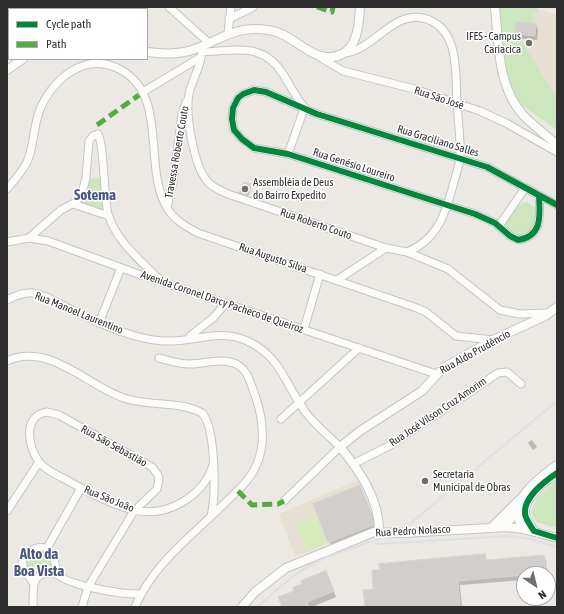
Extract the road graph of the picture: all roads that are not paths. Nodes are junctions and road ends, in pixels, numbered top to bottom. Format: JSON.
{"nodes":[{"id":1,"x":169,"y":7,"type":"edge"},
{"id":2,"x":231,"y":7,"type":"edge"},
{"id":3,"x":253,"y":7,"type":"edge"},
{"id":4,"x":360,"y":7,"type":"edge"},
{"id":5,"x":495,"y":7,"type":"edge"},
{"id":6,"x":229,"y":19,"type":"junction"},
{"id":7,"x":228,"y":33,"type":"junction"},
{"id":8,"x":208,"y":42,"type":"junction"},
{"id":9,"x":148,"y":52,"type":"edge"},
{"id":10,"x":201,"y":52,"type":"junction"},
{"id":11,"x":345,"y":53,"type":"junction"},
{"id":12,"x":317,"y":56,"type":"junction"},
{"id":13,"x":21,"y":60,"type":"edge"},
{"id":14,"x":7,"y":70,"type":"edge"},
{"id":15,"x":143,"y":92,"type":"junction"},
{"id":16,"x":188,"y":96,"type":"junction"},
{"id":17,"x":457,"y":104,"type":"junction"},
{"id":18,"x":306,"y":110,"type":"junction"},
{"id":19,"x":557,"y":145,"type":"edge"},
{"id":20,"x":557,"y":152,"type":"edge"},
{"id":21,"x":288,"y":154,"type":"junction"},
{"id":22,"x":460,"y":157,"type":"junction"},
{"id":23,"x":525,"y":188,"type":"junction"},
{"id":24,"x":7,"y":189,"type":"edge"},
{"id":25,"x":539,"y":196,"type":"junction"},
{"id":26,"x":73,"y":204,"type":"junction"},
{"id":27,"x":557,"y":205,"type":"edge"},
{"id":28,"x":448,"y":206,"type":"junction"},
{"id":29,"x":167,"y":207,"type":"junction"},
{"id":30,"x":109,"y":216,"type":"junction"},
{"id":31,"x":499,"y":226,"type":"junction"},
{"id":32,"x":29,"y":238,"type":"junction"},
{"id":33,"x":7,"y":242,"type":"edge"},
{"id":34,"x":386,"y":248,"type":"junction"},
{"id":35,"x":407,"y":252,"type":"junction"},
{"id":36,"x":121,"y":268,"type":"junction"},
{"id":37,"x":320,"y":274,"type":"junction"},
{"id":38,"x":337,"y":280,"type":"junction"},
{"id":39,"x":161,"y":281,"type":"junction"},
{"id":40,"x":7,"y":300,"type":"edge"},
{"id":41,"x":226,"y":303,"type":"junction"},
{"id":42,"x":554,"y":310,"type":"edge"},
{"id":43,"x":99,"y":323,"type":"junction"},
{"id":44,"x":304,"y":329,"type":"junction"},
{"id":45,"x":181,"y":340,"type":"junction"},
{"id":46,"x":493,"y":340,"type":"junction"},
{"id":47,"x":359,"y":348,"type":"junction"},
{"id":48,"x":159,"y":358,"type":"dead end"},
{"id":49,"x":7,"y":361,"type":"edge"},
{"id":50,"x":436,"y":374,"type":"junction"},
{"id":51,"x":521,"y":384,"type":"dead end"},
{"id":52,"x":299,"y":403,"type":"junction"},
{"id":53,"x":281,"y":419,"type":"dead end"},
{"id":54,"x":340,"y":447,"type":"junction"},
{"id":55,"x":39,"y":462,"type":"junction"},
{"id":56,"x":353,"y":464,"type":"junction"},
{"id":57,"x":214,"y":465,"type":"junction"},
{"id":58,"x":557,"y":465,"type":"edge"},
{"id":59,"x":557,"y":473,"type":"edge"},
{"id":60,"x":81,"y":488,"type":"junction"},
{"id":61,"x":524,"y":495,"type":"junction"},
{"id":62,"x":284,"y":501,"type":"dead end"},
{"id":63,"x":526,"y":506,"type":"junction"},
{"id":64,"x":7,"y":511,"type":"edge"},
{"id":65,"x":134,"y":511,"type":"junction"},
{"id":66,"x":517,"y":514,"type":"junction"},
{"id":67,"x":211,"y":516,"type":"junction"},
{"id":68,"x":492,"y":527,"type":"junction"},
{"id":69,"x":501,"y":527,"type":"junction"},
{"id":70,"x":523,"y":529,"type":"junction"},
{"id":71,"x":379,"y":531,"type":"junction"},
{"id":72,"x":534,"y":531,"type":"junction"},
{"id":73,"x":557,"y":538,"type":"edge"},
{"id":74,"x":47,"y":548,"type":"junction"},
{"id":75,"x":55,"y":572,"type":"junction"},
{"id":76,"x":32,"y":581,"type":"junction"},
{"id":77,"x":88,"y":587,"type":"junction"},
{"id":78,"x":140,"y":594,"type":"junction"},
{"id":79,"x":33,"y":607,"type":"edge"},
{"id":80,"x":82,"y":607,"type":"edge"},
{"id":81,"x":135,"y":607,"type":"edge"},
{"id":82,"x":242,"y":607,"type":"edge"}],
"edges":[{"from":1,"to":8,"type":"street"},
{"from":2,"to":6,"type":"street"},
{"from":3,"to":6,"type":"street"},
{"from":4,"to":11,"type":"street"},
{"from":5,"to":19,"type":"street"},
{"from":6,"to":7,"type":"street"},
{"from":7,"to":8,"type":"street"},
{"from":7,"to":12,"type":"street"},
{"from":8,"to":10,"type":"street"},
{"from":9,"to":10,"type":"street"},
{"from":10,"to":15,"type":"street"},
{"from":10,"to":16,"type":"street","name":"Rua Roberto Couto"},
{"from":10,"to":18,"type":"street"},
{"from":11,"to":12,"type":"street"},
{"from":11,"to":17,"type":"street"},
{"from":12,"to":17,"type":"street","name":"Rua São José"},
{"from":13,"to":14,"type":"street"},
{"from":15,"to":24,"type":"street"},
{"from":15,"to":29,"type":"street","name":"Rua Augusto Silva"},
{"from":16,"to":29,"type":"street","name":"Travessa Roberto Couto"},
{"from":16,"to":34,"type":"street","name":"Rua Roberto Couto"},
{"from":17,"to":20,"type":"street","name":"Rua São José"},
{"from":17,"to":22,"type":"street"},
{"from":18,"to":21,"type":"street"},
{"from":18,"to":21,"type":"street","name":"Rua Genésio Loureiro"},
{"from":18,"to":22,"type":"street","name":"Rua Graciliano Salles"},
{"from":21,"to":28,"type":"street","name":"Rua Genésio Loureiro"},
{"from":22,"to":23,"type":"street","name":"Rua Graciliano Salles"},
{"from":22,"to":28,"type":"street"},
{"from":23,"to":25,"type":"street","name":"Rua Graciliano Salles"},
{"from":23,"to":31,"type":"street"},
{"from":25,"to":27,"type":"street","name":"Rua Graciliano Salles"},
{"from":25,"to":31,"type":"street","name":"Rua Genésio Loureiro"},
{"from":26,"to":30,"type":"street"},
{"from":26,"to":30,"type":"street"},
{"from":26,"to":32,"type":"street"},
{"from":28,"to":31,"type":"street","name":"Rua Genésio Loureiro"},
{"from":28,"to":35,"type":"street"},
{"from":29,"to":37,"type":"street","name":"Rua Augusto Silva"},
{"from":30,"to":39,"type":"street"},
{"from":32,"to":33,"type":"street","name":"Avenida Coronel Darcy Pacheco de Queiroz"},
{"from":32,"to":36,"type":"street","name":"Avenida Coronel Darcy Pacheco de Queiroz"},
{"from":34,"to":35,"type":"street","name":"Rua Roberto Couto"},
{"from":34,"to":38,"type":"street"},
{"from":35,"to":42,"type":"street","name":"Rua Roberto Couto"},
{"from":36,"to":39,"type":"street","name":"Avenida Coronel Darcy Pacheco de Queiroz"},
{"from":36,"to":43,"type":"street"},
{"from":37,"to":38,"type":"street","name":"Rua Augusto Silva"},
{"from":37,"to":44,"type":"street"},
{"from":38,"to":46,"type":"street","name":"Rua Augusto Silva"},
{"from":39,"to":41,"type":"street","name":"Avenida Coronel Darcy Pacheco de Queiroz"},
{"from":40,"to":43,"type":"street","name":"Rua Manoel Laurentino"},
{"from":41,"to":44,"type":"street","name":"Avenida Coronel Darcy Pacheco de Queiroz"},
{"from":41,"to":45,"type":"street"},
{"from":42,"to":46,"type":"street","name":"Rua Aldo Prudêncio"},
{"from":43,"to":45,"type":"street","name":"Rua Manoel Laurentino"},
{"from":44,"to":47,"type":"street","name":"Avenida Coronel Darcy Pacheco de Queiroz"},
{"from":45,"to":52,"type":"street","name":"Rua Manoel Laurentino"},
{"from":46,"to":50,"type":"street","name":"Rua Aldo Prudêncio"},
{"from":47,"to":50,"type":"street","name":"Avenida Coronel Darcy Pacheco de Queiroz"},
{"from":47,"to":52,"type":"street"},
{"from":48,"to":67,"type":"street"},
{"from":49,"to":57,"type":"street"},
{"from":50,"to":54,"type":"street","name":"Rua Aldo Prudêncio"},
{"from":51,"to":56,"type":"street","name":"Rua José Vilson Cruz Amorim"},
{"from":52,"to":53,"type":"street"},
{"from":52,"to":54,"type":"street","name":"Rua Manoel Laurentino"},
{"from":54,"to":56,"type":"street","name":"Rua Manoel Laurentino"},
{"from":54,"to":62,"type":"street"},
{"from":55,"to":60,"type":"street","name":"Rua São João"},
{"from":55,"to":64,"type":"street"},
{"from":55,"to":65,"type":"street","name":"Rua São Sebastião"},
{"from":56,"to":71,"type":"street","name":"Rua Manoel Laurentino"},
{"from":57,"to":65,"type":"street","name":"Rua São João"},
{"from":57,"to":67,"type":"street"},
{"from":58,"to":61,"type":"street"},
{"from":59,"to":63,"type":"street"},
{"from":60,"to":65,"type":"street","name":"Rua São João"},
{"from":60,"to":74,"type":"street"},
{"from":61,"to":66,"type":"street"},
{"from":61,"to":68,"type":"street"},
{"from":63,"to":66,"type":"street"},
{"from":63,"to":72,"type":"street"},
{"from":65,"to":77,"type":"street","name":"Rua São Sebastião"},
{"from":66,"to":69,"type":"street"},
{"from":66,"to":70,"type":"street"},
{"from":67,"to":78,"type":"street"},
{"from":68,"to":69,"type":"street","name":"Rua Pedro Nolasco"},
{"from":68,"to":71,"type":"street","name":"Rua Pedro Nolasco"},
{"from":69,"to":70,"type":"street","name":"Rua Pedro Nolasco"},
{"from":70,"to":72,"type":"street","name":"Rua Pedro Nolasco"},
{"from":71,"to":82,"type":"street","name":"Rua Pedro Nolasco"},
{"from":72,"to":73,"type":"street","name":"Rua Pedro Nolasco"},
{"from":74,"to":75,"type":"street"},
{"from":74,"to":76,"type":"street"},
{"from":75,"to":76,"type":"street"},
{"from":75,"to":77,"type":"street"},
{"from":76,"to":79,"type":"street"},
{"from":77,"to":78,"type":"street"},
{"from":77,"to":80,"type":"street","name":"Rua São Sebastião"},
{"from":78,"to":81,"type":"street"}]}
